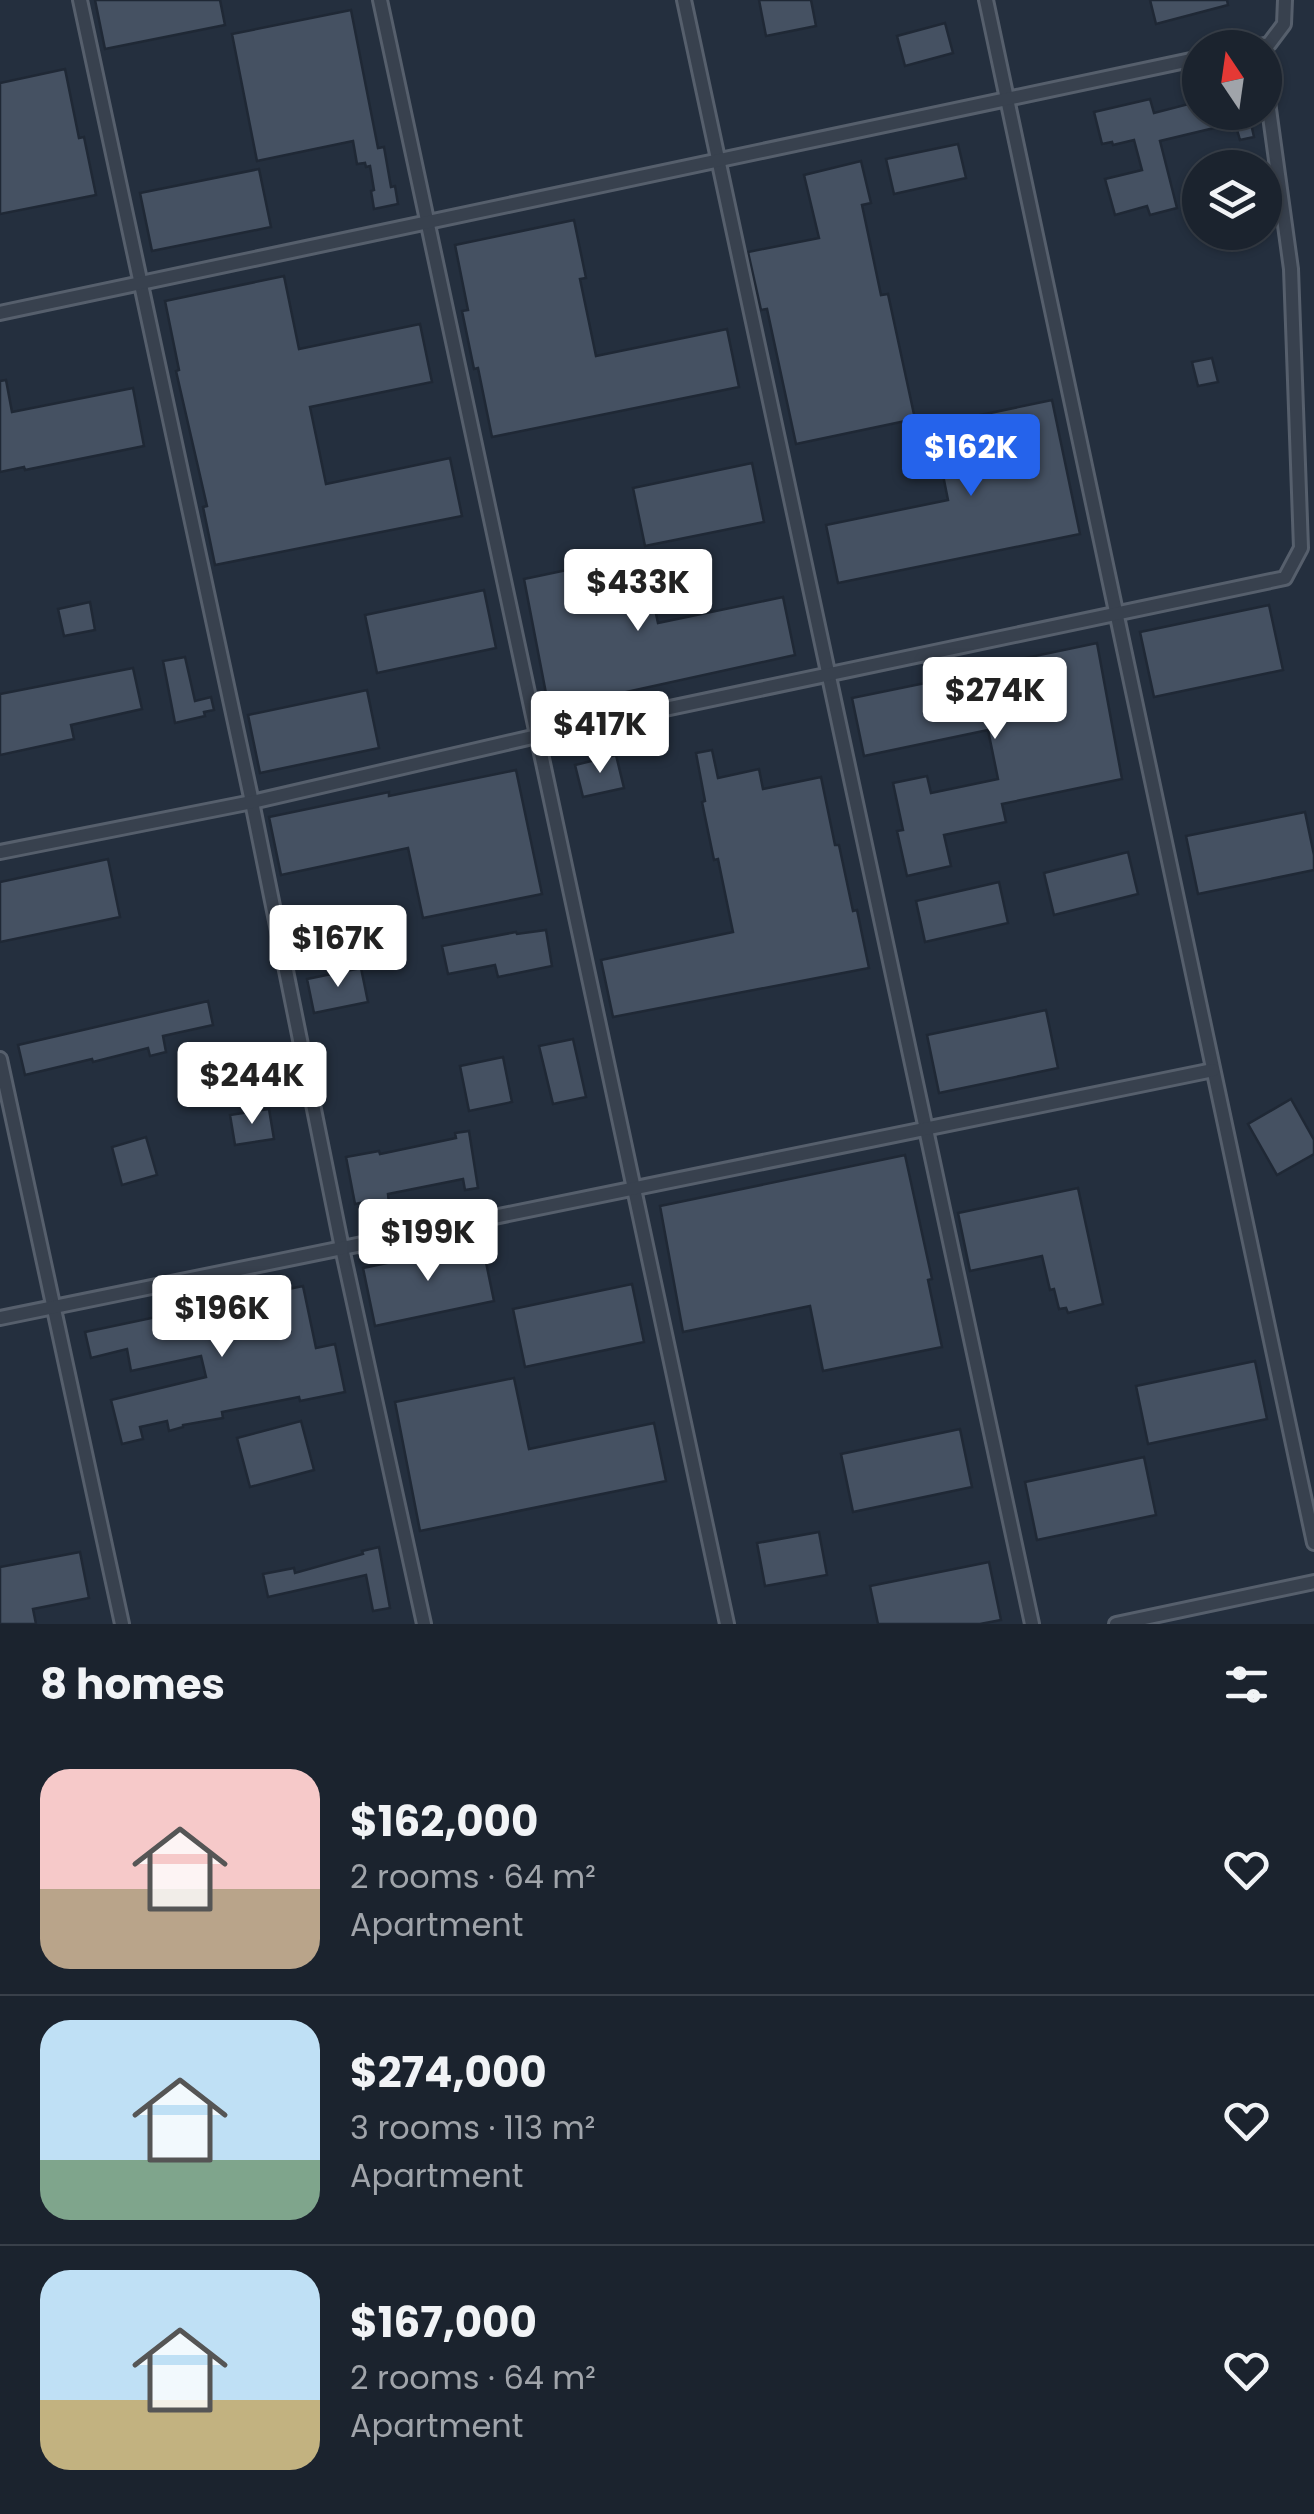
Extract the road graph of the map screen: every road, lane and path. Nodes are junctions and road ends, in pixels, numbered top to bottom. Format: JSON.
{"nodes":[{"id":1,"x":80,"y":0,"type":"edge"},
{"id":2,"x":380,"y":0,"type":"edge"},
{"id":3,"x":684,"y":0,"type":"edge"},
{"id":4,"x":986,"y":0,"type":"edge"},
{"id":5,"x":1285,"y":0,"type":"edge"},
{"id":6,"x":1280,"y":30,"type":"edge"},
{"id":7,"x":1182,"y":62,"type":"edge"},
{"id":8,"x":1007,"y":100,"type":"junction"},
{"id":9,"x":1272,"y":130,"type":"edge"},
{"id":10,"x":718,"y":162,"type":"junction"},
{"id":11,"x":429,"y":222,"type":"junction"},
{"id":12,"x":141,"y":284,"type":"junction"},
{"id":13,"x":0,"y":314,"type":"edge"},
{"id":14,"x":1116,"y":614,"type":"junction"},
{"id":15,"x":827,"y":674,"type":"junction"},
{"id":16,"x":537,"y":736,"type":"junction"},
{"id":17,"x":252,"y":802,"type":"junction"},
{"id":18,"x":0,"y":852,"type":"edge"},
{"id":19,"x":0,"y":1059,"type":"edge"},
{"id":20,"x":1213,"y":1070,"type":"junction"},
{"id":21,"x":924,"y":1129,"type":"junction"},
{"id":22,"x":634,"y":1188,"type":"junction"},
{"id":23,"x":342,"y":1248,"type":"junction"},
{"id":24,"x":54,"y":1307,"type":"junction"},
{"id":25,"x":0,"y":1318,"type":"edge"},
{"id":26,"x":1314,"y":1543,"type":"edge"},
{"id":27,"x":1314,"y":1582,"type":"edge"},
{"id":28,"x":122,"y":1624,"type":"edge"},
{"id":29,"x":424,"y":1624,"type":"edge"},
{"id":30,"x":727,"y":1624,"type":"edge"},
{"id":31,"x":1032,"y":1624,"type":"edge"},
{"id":32,"x":1116,"y":1624,"type":"edge"}],
"edges":[{"from":1,"to":12,"type":"street"},
{"from":2,"to":11,"type":"street"},
{"from":3,"to":10,"type":"street"},
{"from":4,"to":8,"type":"street"},
{"from":5,"to":6,"type":"street"},
{"from":7,"to":8,"type":"street"},
{"from":8,"to":10,"type":"street"},
{"from":8,"to":14,"type":"street"},
{"from":9,"to":14,"type":"street"},
{"from":10,"to":11,"type":"street"},
{"from":10,"to":15,"type":"street"},
{"from":11,"to":12,"type":"street"},
{"from":11,"to":16,"type":"street"},
{"from":12,"to":13,"type":"street"},
{"from":12,"to":17,"type":"street"},
{"from":14,"to":15,"type":"street"},
{"from":14,"to":20,"type":"street"},
{"from":15,"to":16,"type":"street"},
{"from":15,"to":21,"type":"street"},
{"from":16,"to":17,"type":"street"},
{"from":16,"to":22,"type":"street"},
{"from":17,"to":18,"type":"street"},
{"from":17,"to":23,"type":"street"},
{"from":19,"to":24,"type":"street"},
{"from":20,"to":21,"type":"street"},
{"from":20,"to":26,"type":"street"},
{"from":21,"to":22,"type":"street"},
{"from":21,"to":31,"type":"street"},
{"from":22,"to":23,"type":"street"},
{"from":22,"to":30,"type":"street"},
{"from":23,"to":24,"type":"street"},
{"from":23,"to":29,"type":"street"},
{"from":24,"to":25,"type":"street"},
{"from":24,"to":28,"type":"street"},
{"from":27,"to":32,"type":"street"}]}
